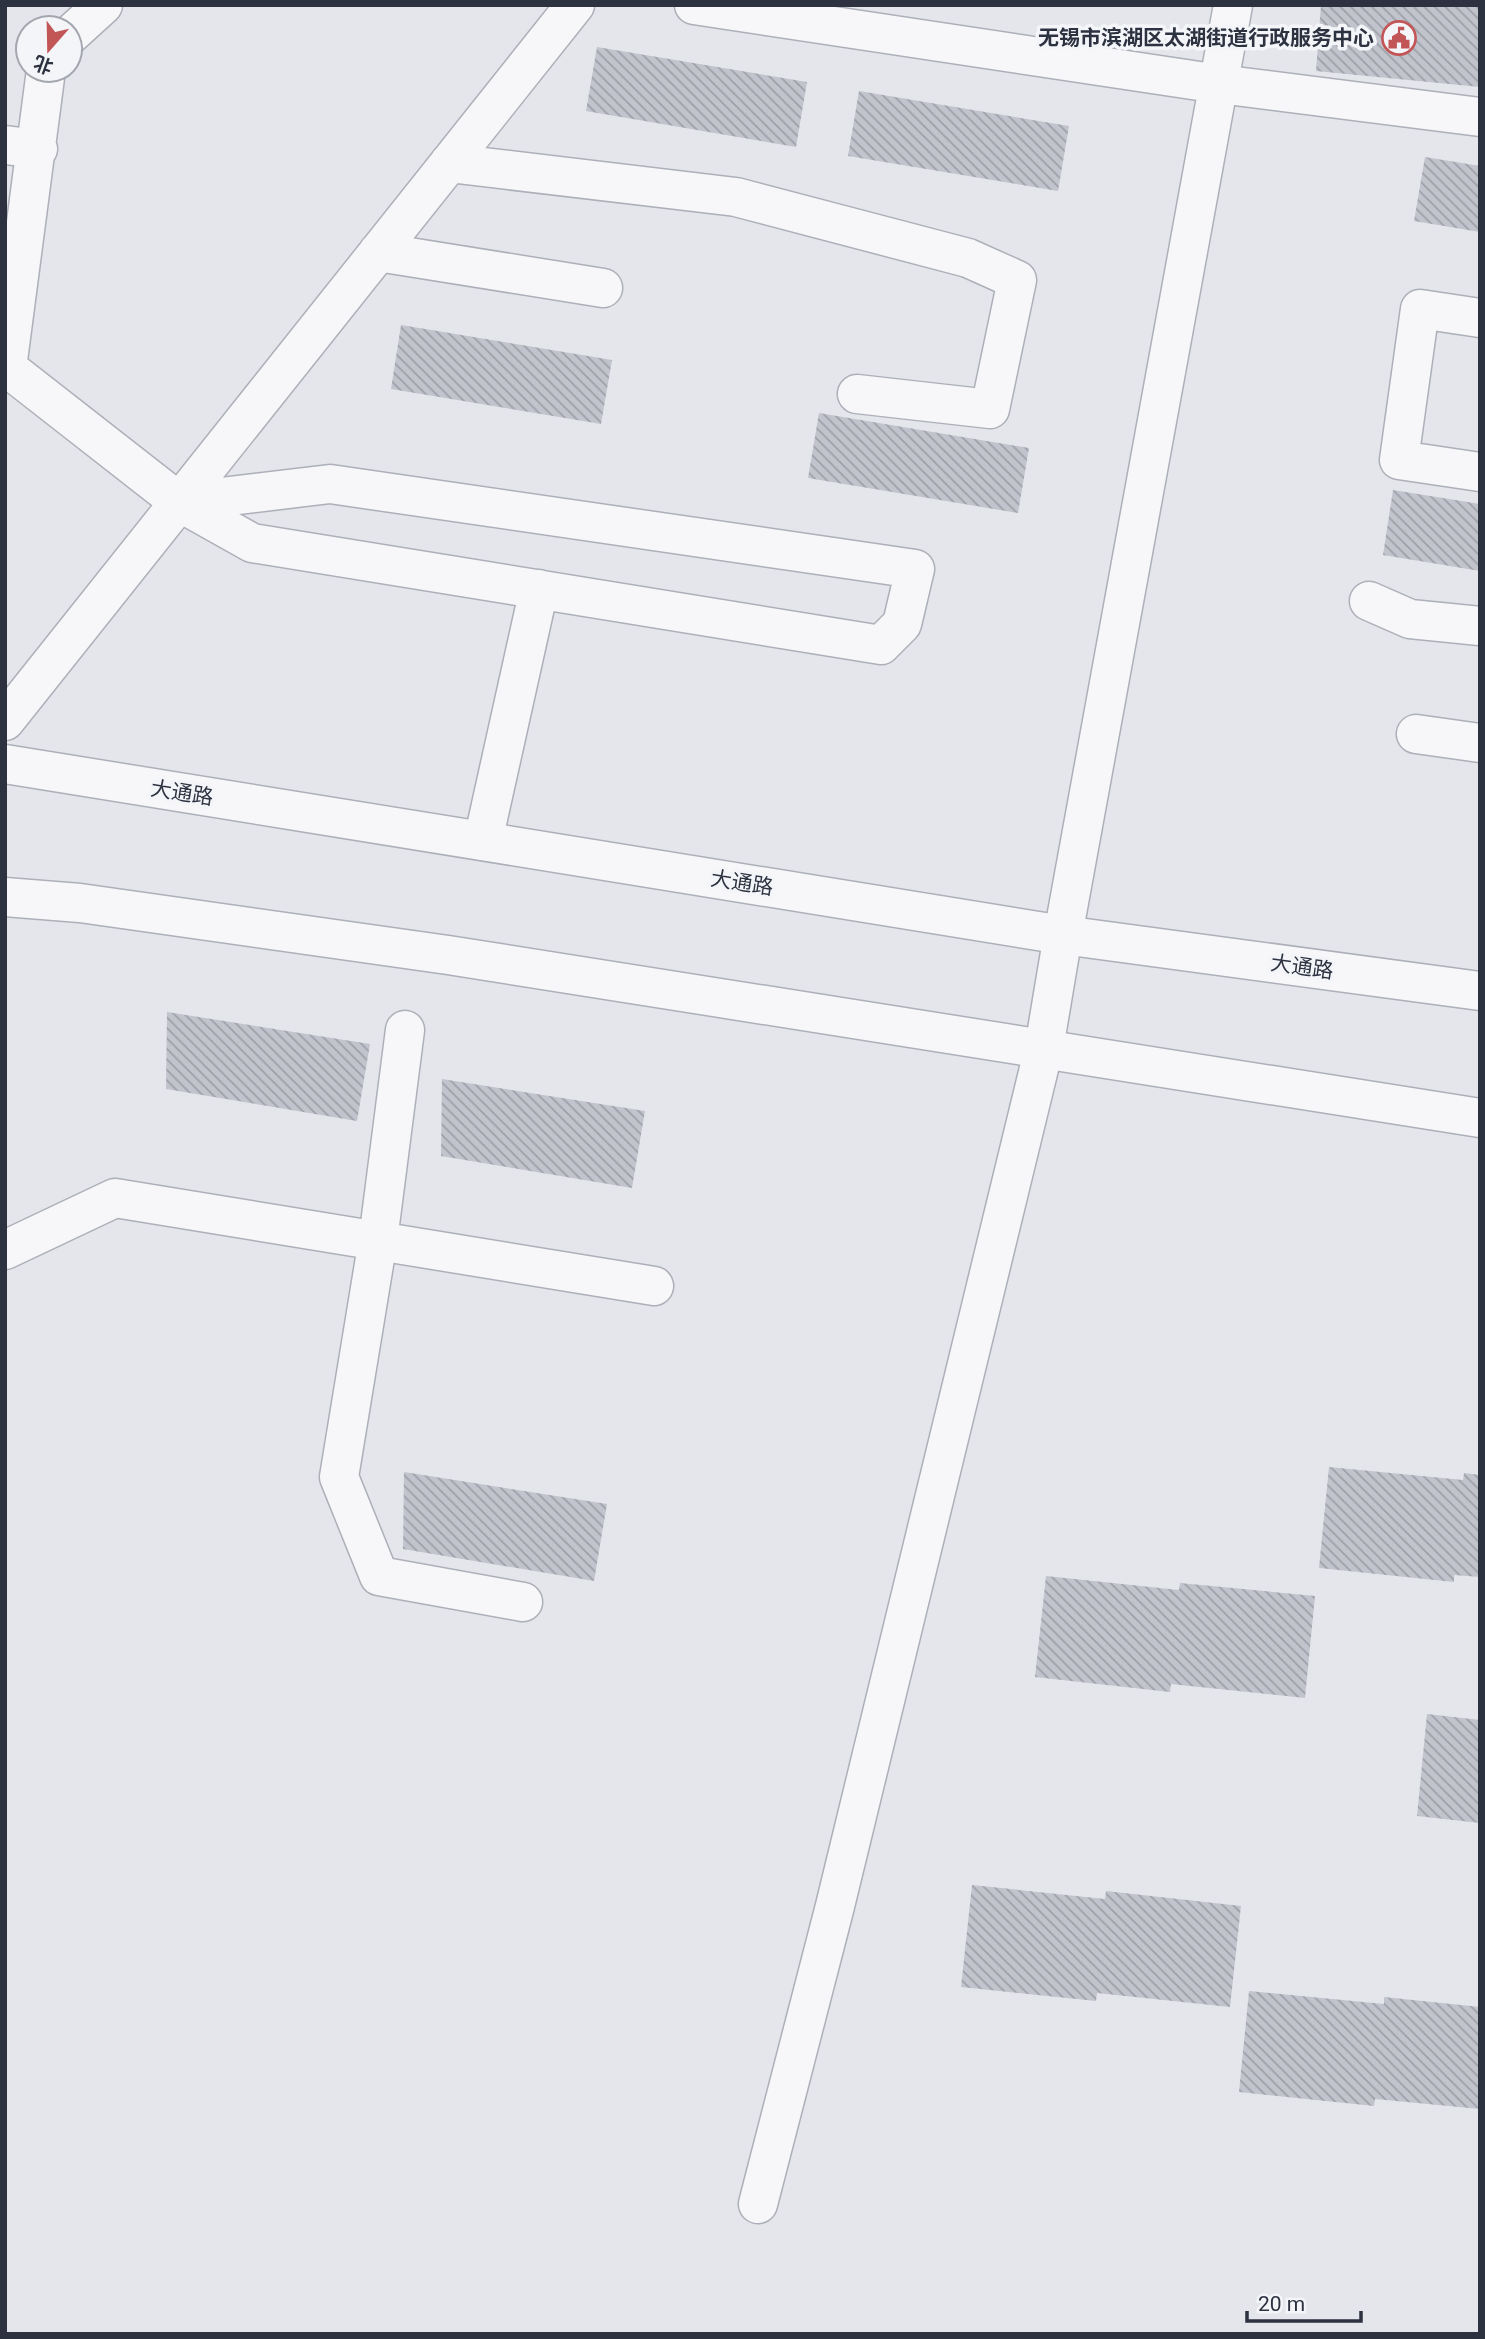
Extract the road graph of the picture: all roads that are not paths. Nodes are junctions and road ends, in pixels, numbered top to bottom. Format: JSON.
{"nodes":[{"id":1,"x":103,"y":5,"type":"edge"},
{"id":2,"x":575,"y":5,"type":"edge"},
{"id":3,"x":694,"y":5,"type":"edge"},
{"id":4,"x":1233,"y":5,"type":"edge"},
{"id":5,"x":84,"y":22,"type":"edge"},
{"id":6,"x":41,"y":84,"type":"edge"},
{"id":7,"x":1219,"y":84,"type":"junction"},
{"id":8,"x":1480,"y":117,"type":"edge"},
{"id":9,"x":21,"y":147,"type":"edge"},
{"id":10,"x":449,"y":163,"type":"junction"},
{"id":11,"x":378,"y":252,"type":"junction"},
{"id":12,"x":603,"y":288,"type":"dead end"},
{"id":13,"x":1480,"y":318,"type":"edge"},
{"id":14,"x":6,"y":367,"type":"edge"},
{"id":15,"x":857,"y":394,"type":"dead end"},
{"id":16,"x":1480,"y":472,"type":"edge"},
{"id":17,"x":179,"y":502,"type":"junction"},
{"id":18,"x":539,"y":589,"type":"junction"},
{"id":19,"x":1369,"y":601,"type":"dead end"},
{"id":20,"x":1480,"y":626,"type":"edge"},
{"id":21,"x":5,"y":721,"type":"edge"},
{"id":22,"x":1416,"y":734,"type":"dead end"},
{"id":23,"x":1480,"y":743,"type":"edge"},
{"id":24,"x":5,"y":764,"type":"edge"},
{"id":25,"x":483,"y":841,"type":"junction"},
{"id":26,"x":5,"y":897,"type":"edge"},
{"id":27,"x":1063,"y":935,"type":"junction"},
{"id":28,"x":1480,"y":991,"type":"edge"},
{"id":29,"x":405,"y":1030,"type":"dead end"},
{"id":30,"x":1044,"y":1048,"type":"junction"},
{"id":31,"x":1480,"y":1118,"type":"edge"},
{"id":32,"x":378,"y":1240,"type":"junction"},
{"id":33,"x":5,"y":1250,"type":"edge"},
{"id":34,"x":654,"y":1286,"type":"dead end"},
{"id":35,"x":523,"y":1602,"type":"dead end"},
{"id":36,"x":758,"y":2204,"type":"dead end"}],
"edges":[{"from":1,"to":5,"type":"street"},
{"from":2,"to":10,"type":"street"},
{"from":3,"to":7,"type":"street"},
{"from":4,"to":7,"type":"street"},
{"from":6,"to":9,"type":"street"},
{"from":7,"to":8,"type":"street"},
{"from":7,"to":27,"type":"street"},
{"from":9,"to":14,"type":"street"},
{"from":10,"to":11,"type":"street"},
{"from":10,"to":15,"type":"street"},
{"from":11,"to":12,"type":"street"},
{"from":11,"to":17,"type":"street"},
{"from":13,"to":16,"type":"street"},
{"from":14,"to":17,"type":"street"},
{"from":17,"to":18,"type":"street"},
{"from":17,"to":18,"type":"street"},
{"from":17,"to":21,"type":"street"},
{"from":18,"to":25,"type":"street"},
{"from":19,"to":20,"type":"street"},
{"from":22,"to":23,"type":"street"},
{"from":24,"to":25,"type":"street","name":"大通路"},
{"from":25,"to":27,"type":"street","name":"大通路"},
{"from":26,"to":30,"type":"street"},
{"from":27,"to":28,"type":"street","name":"大通路"},
{"from":27,"to":30,"type":"street"},
{"from":29,"to":32,"type":"street"},
{"from":30,"to":31,"type":"street"},
{"from":30,"to":36,"type":"street"},
{"from":32,"to":33,"type":"street"},
{"from":32,"to":34,"type":"street"},
{"from":32,"to":35,"type":"street"}]}
